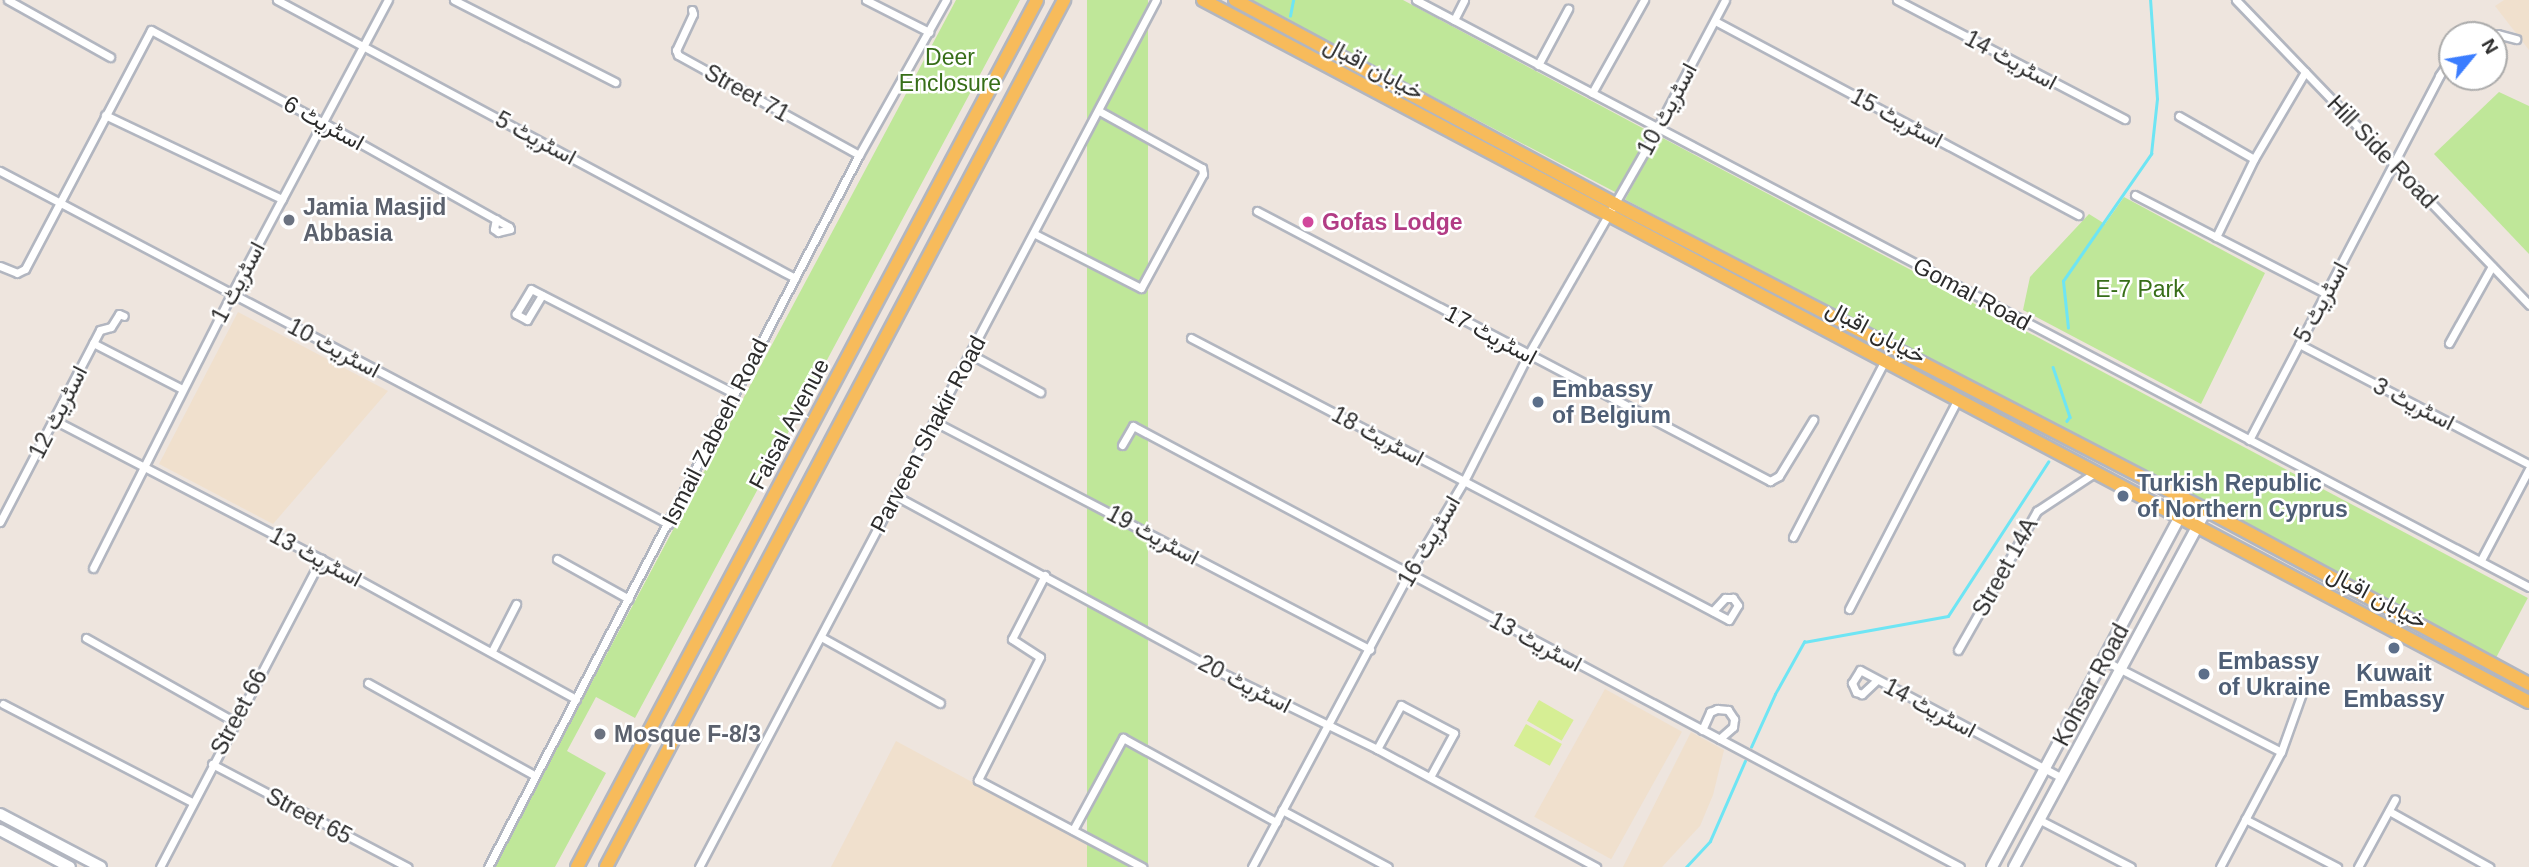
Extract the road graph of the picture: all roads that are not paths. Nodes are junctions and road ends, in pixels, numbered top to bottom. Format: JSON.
{"nodes":[{"id":1,"x":8,"y":0,"type":"edge"},
{"id":2,"x":277,"y":0,"type":"edge"},
{"id":3,"x":388,"y":0,"type":"edge"},
{"id":4,"x":454,"y":0,"type":"edge"},
{"id":5,"x":866,"y":0,"type":"edge"},
{"id":6,"x":946,"y":0,"type":"edge"},
{"id":7,"x":1037,"y":0,"type":"edge"},
{"id":8,"x":1064,"y":0,"type":"edge"},
{"id":9,"x":1156,"y":0,"type":"edge"},
{"id":10,"x":1203,"y":0,"type":"edge"},
{"id":11,"x":1236,"y":0,"type":"edge"},
{"id":12,"x":1416,"y":0,"type":"edge"},
{"id":13,"x":1464,"y":0,"type":"edge"},
{"id":14,"x":1644,"y":0,"type":"edge"},
{"id":15,"x":1725,"y":0,"type":"edge"},
{"id":16,"x":1897,"y":0,"type":"edge"},
{"id":17,"x":2236,"y":0,"type":"edge"},
{"id":18,"x":1567,"y":9,"type":"dead end"},
{"id":19,"x":692,"y":10,"type":"dead end"},
{"id":20,"x":1454,"y":20,"type":"junction"},
{"id":21,"x":1714,"y":21,"type":"junction"},
{"id":22,"x":929,"y":32,"type":"junction"},
{"id":23,"x":2508,"y":37,"type":"edge"},
{"id":24,"x":2516,"y":39,"type":"dead end"},
{"id":25,"x":364,"y":45,"type":"junction"},
{"id":26,"x":110,"y":57,"type":"dead end"},
{"id":27,"x":1538,"y":65,"type":"junction"},
{"id":28,"x":2305,"y":72,"type":"junction"},
{"id":29,"x":615,"y":82,"type":"dead end"},
{"id":30,"x":2438,"y":82,"type":"edge"},
{"id":31,"x":1592,"y":93,"type":"junction"},
{"id":32,"x":1099,"y":111,"type":"junction"},
{"id":33,"x":106,"y":115,"type":"junction"},
{"id":34,"x":2179,"y":116,"type":"dead end"},
{"id":35,"x":2125,"y":120,"type":"dead end"},
{"id":36,"x":324,"y":123,"type":"junction"},
{"id":37,"x":1657,"y":128,"type":"junction"},
{"id":38,"x":859,"y":155,"type":"junction"},
{"id":39,"x":2254,"y":159,"type":"junction"},
{"id":40,"x":2393,"y":163,"type":"junction"},
{"id":41,"x":0,"y":171,"type":"edge"},
{"id":42,"x":2135,"y":195,"type":"dead end"},
{"id":43,"x":282,"y":199,"type":"junction"},
{"id":44,"x":60,"y":202,"type":"junction"},
{"id":45,"x":1615,"y":204,"type":"junction"},
{"id":46,"x":1257,"y":211,"type":"dead end"},
{"id":47,"x":2079,"y":215,"type":"dead end"},
{"id":48,"x":1608,"y":217,"type":"junction"},
{"id":49,"x":496,"y":219,"type":"dead end"},
{"id":50,"x":1035,"y":234,"type":"junction"},
{"id":51,"x":2216,"y":237,"type":"junction"},
{"id":52,"x":0,"y":265,"type":"edge"},
{"id":53,"x":2492,"y":266,"type":"junction"},
{"id":54,"x":794,"y":278,"type":"junction"},
{"id":55,"x":232,"y":293,"type":"junction"},
{"id":56,"x":2325,"y":293,"type":"junction"},
{"id":57,"x":542,"y":295,"type":"dead end"},
{"id":58,"x":2529,"y":304,"type":"edge"},
{"id":59,"x":124,"y":316,"type":"dead end"},
{"id":60,"x":1191,"y":338,"type":"dead end"},
{"id":61,"x":93,"y":343,"type":"junction"},
{"id":62,"x":2449,"y":343,"type":"dead end"},
{"id":63,"x":2299,"y":344,"type":"junction"},
{"id":64,"x":970,"y":354,"type":"junction"},
{"id":65,"x":1528,"y":355,"type":"junction"},
{"id":66,"x":1885,"y":360,"type":"junction"},
{"id":67,"x":182,"y":389,"type":"junction"},
{"id":68,"x":1040,"y":392,"type":"dead end"},
{"id":69,"x":735,"y":394,"type":"junction"},
{"id":70,"x":1958,"y":398,"type":"junction"},
{"id":71,"x":1813,"y":419,"type":"dead end"},
{"id":72,"x":54,"y":420,"type":"junction"},
{"id":73,"x":935,"y":422,"type":"junction"},
{"id":74,"x":2249,"y":440,"type":"junction"},
{"id":75,"x":1122,"y":445,"type":"dead end"},
{"id":76,"x":2529,"y":464,"type":"edge"},
{"id":77,"x":142,"y":467,"type":"junction"},
{"id":78,"x":2529,"y":469,"type":"edge"},
{"id":79,"x":2097,"y":471,"type":"junction"},
{"id":80,"x":1464,"y":481,"type":"junction"},
{"id":81,"x":896,"y":496,"type":"junction"},
{"id":82,"x":2188,"y":501,"type":"junction"},
{"id":83,"x":2206,"y":510,"type":"junction"},
{"id":84,"x":2180,"y":518,"type":"junction"},
{"id":85,"x":0,"y":522,"type":"edge"},
{"id":86,"x":668,"y":524,"type":"junction"},
{"id":87,"x":2197,"y":526,"type":"junction"},
{"id":88,"x":1793,"y":537,"type":"dead end"},
{"id":89,"x":321,"y":559,"type":"junction"},
{"id":90,"x":557,"y":559,"type":"dead end"},
{"id":91,"x":2481,"y":561,"type":"junction"},
{"id":92,"x":93,"y":568,"type":"dead end"},
{"id":93,"x":1045,"y":575,"type":"junction"},
{"id":94,"x":1408,"y":575,"type":"junction"},
{"id":95,"x":2529,"y":587,"type":"edge"},
{"id":96,"x":629,"y":599,"type":"junction"},
{"id":97,"x":516,"y":604,"type":"dead end"},
{"id":98,"x":1849,"y":609,"type":"dead end"},
{"id":99,"x":1713,"y":611,"type":"dead end"},
{"id":100,"x":821,"y":637,"type":"junction"},
{"id":101,"x":86,"y":638,"type":"dead end"},
{"id":102,"x":1370,"y":649,"type":"junction"},
{"id":103,"x":1958,"y":650,"type":"dead end"},
{"id":104,"x":492,"y":651,"type":"junction"},
{"id":105,"x":2105,"y":661,"type":"junction"},
{"id":106,"x":2122,"y":668,"type":"junction"},
{"id":107,"x":1877,"y":680,"type":"dead end"},
{"id":108,"x":368,"y":683,"type":"dead end"},
{"id":109,"x":2529,"y":684,"type":"edge"},
{"id":110,"x":2305,"y":685,"type":"dead end"},
{"id":111,"x":576,"y":699,"type":"junction"},
{"id":112,"x":664,"y":700,"type":"junction"},
{"id":113,"x":2529,"y":702,"type":"edge"},
{"id":114,"x":940,"y":703,"type":"dead end"},
{"id":115,"x":3,"y":704,"type":"dead end"},
{"id":116,"x":686,"y":710,"type":"junction"},
{"id":117,"x":235,"y":722,"type":"junction"},
{"id":118,"x":1329,"y":726,"type":"junction"},
{"id":119,"x":648,"y":730,"type":"junction"},
{"id":120,"x":1702,"y":730,"type":"junction"},
{"id":121,"x":1719,"y":739,"type":"junction"},
{"id":122,"x":670,"y":742,"type":"junction"},
{"id":123,"x":1377,"y":749,"type":"junction"},
{"id":124,"x":2281,"y":752,"type":"junction"},
{"id":125,"x":212,"y":764,"type":"junction"},
{"id":126,"x":2046,"y":769,"type":"junction"},
{"id":127,"x":534,"y":775,"type":"junction"},
{"id":128,"x":1430,"y":777,"type":"junction"},
{"id":129,"x":2062,"y":778,"type":"junction"},
{"id":130,"x":2395,"y":799,"type":"dead end"},
{"id":131,"x":192,"y":802,"type":"junction"},
{"id":132,"x":1283,"y":810,"type":"junction"},
{"id":133,"x":2389,"y":811,"type":"junction"},
{"id":134,"x":0,"y":814,"type":"edge"},
{"id":135,"x":2245,"y":819,"type":"junction"},
{"id":136,"x":2040,"y":820,"type":"junction"},
{"id":137,"x":1276,"y":822,"type":"junction"},
{"id":138,"x":0,"y":830,"type":"edge"},
{"id":139,"x":1073,"y":830,"type":"junction"},
{"id":140,"x":70,"y":867,"type":"edge"},
{"id":141,"x":101,"y":867,"type":"edge"},
{"id":142,"x":160,"y":867,"type":"edge"},
{"id":143,"x":407,"y":867,"type":"edge"},
{"id":144,"x":488,"y":867,"type":"edge"},
{"id":145,"x":577,"y":867,"type":"edge"},
{"id":146,"x":606,"y":867,"type":"edge"},
{"id":147,"x":699,"y":867,"type":"edge"},
{"id":148,"x":1142,"y":867,"type":"edge"},
{"id":149,"x":1252,"y":867,"type":"edge"},
{"id":150,"x":1388,"y":867,"type":"edge"},
{"id":151,"x":1596,"y":867,"type":"edge"},
{"id":152,"x":1960,"y":867,"type":"edge"},
{"id":153,"x":1992,"y":867,"type":"edge"},
{"id":154,"x":2014,"y":867,"type":"edge"},
{"id":155,"x":2131,"y":867,"type":"edge"},
{"id":156,"x":2220,"y":867,"type":"edge"},
{"id":157,"x":2337,"y":867,"type":"edge"},
{"id":158,"x":2358,"y":867,"type":"edge"},
{"id":159,"x":2489,"y":867,"type":"edge"}],
"edges":[{"from":1,"to":26,"type":"street"},
{"from":2,"to":25,"type":"street","name":"اسٹریٹ 5"},
{"from":3,"to":25,"type":"street","name":"اسٹریٹ 1"},
{"from":4,"to":29,"type":"street"},
{"from":5,"to":22,"type":"street"},
{"from":6,"to":22,"type":"street","name":"Ismail Zabeeh Road"},
{"from":7,"to":112,"type":"main road","name":"Faisal Avenue"},
{"from":8,"to":116,"type":"main road","name":"Faisal Avenue"},
{"from":9,"to":32,"type":"street","name":"Parveen Shakir Road"},
{"from":10,"to":48,"type":"main road","name":"خیابان اقبال"},
{"from":11,"to":45,"type":"main road","name":"خیابان اقبال"},
{"from":12,"to":20,"type":"street","name":"Gomal Road"},
{"from":13,"to":20,"type":"street"},
{"from":14,"to":31,"type":"street"},
{"from":15,"to":21,"type":"street","name":"اسٹریٹ 10"},
{"from":16,"to":35,"type":"street","name":"اسٹریٹ 14"},
{"from":17,"to":28,"type":"street","name":"Hill Side Road"},
{"from":18,"to":27,"type":"street"},
{"from":19,"to":38,"type":"street","name":"Street 71"},
{"from":20,"to":27,"type":"street","name":"Gomal Road"},
{"from":21,"to":37,"type":"street","name":"اسٹریٹ 10"},
{"from":21,"to":47,"type":"street","name":"اسٹریٹ 15"},
{"from":22,"to":38,"type":"street","name":"Ismail Zabeeh Road"},
{"from":23,"to":24,"type":"street"},
{"from":25,"to":36,"type":"street","name":"اسٹریٹ 1"},
{"from":25,"to":54,"type":"street","name":"اسٹریٹ 5"},
{"from":27,"to":31,"type":"street","name":"Gomal Road"},
{"from":28,"to":39,"type":"street"},
{"from":28,"to":40,"type":"street","name":"Hill Side Road"},
{"from":30,"to":40,"type":"street","name":"اسٹریٹ 5"},
{"from":31,"to":37,"type":"street","name":"Gomal Road"},
{"from":32,"to":50,"type":"street","name":"Parveen Shakir Road"},
{"from":32,"to":50,"type":"street"},
{"from":33,"to":36,"type":"street","name":"اسٹریٹ 6"},
{"from":33,"to":43,"type":"street"},
{"from":33,"to":44,"type":"street"},
{"from":34,"to":39,"type":"street"},
{"from":36,"to":43,"type":"street","name":"اسٹریٹ 1"},
{"from":36,"to":49,"type":"street","name":"اسٹریٹ 6"},
{"from":37,"to":45,"type":"street","name":"اسٹریٹ 10"},
{"from":37,"to":74,"type":"street","name":"Gomal Road"},
{"from":38,"to":54,"type":"street","name":"Ismail Zabeeh Road"},
{"from":39,"to":51,"type":"street"},
{"from":40,"to":53,"type":"street","name":"Hill Side Road"},
{"from":40,"to":56,"type":"street","name":"اسٹریٹ 5"},
{"from":41,"to":44,"type":"street","name":"اسٹریٹ 10"},
{"from":42,"to":51,"type":"street"},
{"from":43,"to":55,"type":"street","name":"اسٹریٹ 1"},
{"from":44,"to":52,"type":"street"},
{"from":44,"to":55,"type":"street","name":"اسٹریٹ 10"},
{"from":45,"to":48,"type":"street","name":"اسٹریٹ 10"},
{"from":45,"to":82,"type":"main road","name":"خیابان اقبال"},
{"from":46,"to":65,"type":"street","name":"اسٹریٹ 17"},
{"from":48,"to":65,"type":"street","name":"اسٹریٹ 16"},
{"from":48,"to":66,"type":"main road","name":"خیابان اقبال"},
{"from":50,"to":64,"type":"street","name":"Parveen Shakir Road"},
{"from":51,"to":56,"type":"street"},
{"from":53,"to":58,"type":"street","name":"Hill Side Road"},
{"from":53,"to":62,"type":"street"},
{"from":54,"to":69,"type":"street","name":"Ismail Zabeeh Road"},
{"from":55,"to":67,"type":"street","name":"اسٹریٹ 1"},
{"from":55,"to":86,"type":"street","name":"اسٹریٹ 10"},
{"from":56,"to":63,"type":"street","name":"اسٹریٹ 5"},
{"from":57,"to":69,"type":"street"},
{"from":59,"to":61,"type":"street","name":"اسٹریٹ 12"},
{"from":60,"to":80,"type":"street","name":"اسٹریٹ 18"},
{"from":61,"to":67,"type":"street"},
{"from":61,"to":72,"type":"street","name":"اسٹریٹ 12"},
{"from":63,"to":74,"type":"street","name":"اسٹریٹ 5"},
{"from":63,"to":76,"type":"street","name":"اسٹریٹ 3"},
{"from":64,"to":68,"type":"street"},
{"from":64,"to":73,"type":"street","name":"Parveen Shakir Road"},
{"from":65,"to":71,"type":"street","name":"اسٹریٹ 17"},
{"from":65,"to":80,"type":"street","name":"اسٹریٹ 16"},
{"from":66,"to":70,"type":"main road","name":"خیابان اقبال"},
{"from":66,"to":88,"type":"street"},
{"from":67,"to":77,"type":"street","name":"اسٹریٹ 1"},
{"from":69,"to":86,"type":"street","name":"Ismail Zabeeh Road"},
{"from":70,"to":79,"type":"main road","name":"خیابان اقبال"},
{"from":70,"to":98,"type":"street"},
{"from":72,"to":77,"type":"street","name":"اسٹریٹ 13"},
{"from":72,"to":85,"type":"street","name":"اسٹریٹ 12"},
{"from":73,"to":81,"type":"street","name":"Parveen Shakir Road"},
{"from":73,"to":102,"type":"street","name":"اسٹریٹ 19"},
{"from":74,"to":91,"type":"street","name":"Gomal Road"},
{"from":75,"to":94,"type":"street","name":"اسٹریٹ 13"},
{"from":77,"to":89,"type":"street","name":"اسٹریٹ 13"},
{"from":77,"to":92,"type":"street","name":"اسٹریٹ 1"},
{"from":78,"to":91,"type":"street"},
{"from":79,"to":84,"type":"main road","name":"خیابان اقبال"},
{"from":79,"to":103,"type":"street","name":"Street 14A"},
{"from":80,"to":94,"type":"street","name":"اسٹریٹ 16"},
{"from":80,"to":99,"type":"street","name":"اسٹریٹ 18"},
{"from":81,"to":93,"type":"street","name":"اسٹریٹ 20"},
{"from":81,"to":100,"type":"street","name":"Parveen Shakir Road"},
{"from":82,"to":83,"type":"main road","name":"خیابان اقبال"},
{"from":82,"to":84,"type":"street","name":"Kohsar Road"},
{"from":83,"to":87,"type":"street","name":"Kohsar Road"},
{"from":83,"to":109,"type":"main road","name":"خیابان اقبال"},
{"from":84,"to":87,"type":"main road","name":"خیابان اقبال"},
{"from":84,"to":105,"type":"street","name":"Kohsar Road"},
{"from":86,"to":96,"type":"street","name":"Ismail Zabeeh Road"},
{"from":87,"to":106,"type":"street","name":"Kohsar Road"},
{"from":87,"to":113,"type":"main road","name":"خیابان اقبال"},
{"from":89,"to":104,"type":"street","name":"اسٹریٹ 13"},
{"from":89,"to":117,"type":"street","name":"Street 66"},
{"from":90,"to":96,"type":"street"},
{"from":91,"to":95,"type":"street","name":"Gomal Road"},
{"from":93,"to":118,"type":"street","name":"اسٹریٹ 20"},
{"from":93,"to":139,"type":"street"},
{"from":94,"to":102,"type":"street","name":"اسٹریٹ 16"},
{"from":94,"to":120,"type":"street","name":"اسٹریٹ 13"},
{"from":96,"to":111,"type":"street","name":"Ismail Zabeeh Road"},
{"from":97,"to":104,"type":"street"},
{"from":100,"to":114,"type":"street"},
{"from":100,"to":147,"type":"street","name":"Parveen Shakir Road"},
{"from":101,"to":117,"type":"street"},
{"from":102,"to":118,"type":"street","name":"اسٹریٹ 16"},
{"from":104,"to":111,"type":"street","name":"اسٹریٹ 13"},
{"from":105,"to":106,"type":"street"},
{"from":105,"to":126,"type":"street","name":"Kohsar Road"},
{"from":106,"to":124,"type":"street"},
{"from":106,"to":129,"type":"street","name":"Kohsar Road"},
{"from":107,"to":126,"type":"street","name":"اسٹریٹ 14"},
{"from":108,"to":127,"type":"street"},
{"from":110,"to":124,"type":"street"},
{"from":111,"to":127,"type":"street","name":"Ismail Zabeeh Road"},
{"from":112,"to":116,"type":"main road"},
{"from":112,"to":119,"type":"main road","name":"Faisal Avenue"},
{"from":115,"to":131,"type":"street"},
{"from":116,"to":122,"type":"main road","name":"Faisal Avenue"},
{"from":117,"to":125,"type":"street","name":"Street 66"},
{"from":118,"to":123,"type":"street","name":"اسٹریٹ 20"},
{"from":118,"to":132,"type":"street","name":"اسٹریٹ 16"},
{"from":119,"to":122,"type":"main road"},
{"from":119,"to":145,"type":"main road","name":"Faisal Avenue"},
{"from":120,"to":121,"type":"street","name":"اسٹریٹ 13"},
{"from":120,"to":121,"type":"street"},
{"from":121,"to":152,"type":"street","name":"اسٹریٹ 13"},
{"from":122,"to":146,"type":"main road","name":"Faisal Avenue"},
{"from":123,"to":128,"type":"street","name":"اسٹریٹ 20"},
{"from":123,"to":128,"type":"street"},
{"from":124,"to":135,"type":"street"},
{"from":125,"to":131,"type":"street","name":"Street 66"},
{"from":125,"to":143,"type":"street","name":"Street 65"},
{"from":126,"to":129,"type":"street"},
{"from":126,"to":153,"type":"street","name":"Kohsar Road"},
{"from":127,"to":144,"type":"street","name":"Ismail Zabeeh Road"},
{"from":128,"to":151,"type":"street","name":"اسٹریٹ 20"},
{"from":129,"to":136,"type":"street","name":"Kohsar Road"},
{"from":130,"to":133,"type":"street"},
{"from":131,"to":142,"type":"street","name":"Street 66"},
{"from":132,"to":137,"type":"street","name":"اسٹریٹ 16"},
{"from":132,"to":150,"type":"street"},
{"from":133,"to":158,"type":"street"},
{"from":133,"to":159,"type":"street"},
{"from":134,"to":141,"type":"street"},
{"from":135,"to":156,"type":"street"},
{"from":135,"to":157,"type":"street"},
{"from":136,"to":154,"type":"street","name":"Kohsar Road"},
{"from":136,"to":155,"type":"street"},
{"from":137,"to":139,"type":"street"},
{"from":137,"to":149,"type":"street","name":"اسٹریٹ 16"},
{"from":138,"to":140,"type":"street"},
{"from":139,"to":148,"type":"street"}]}
